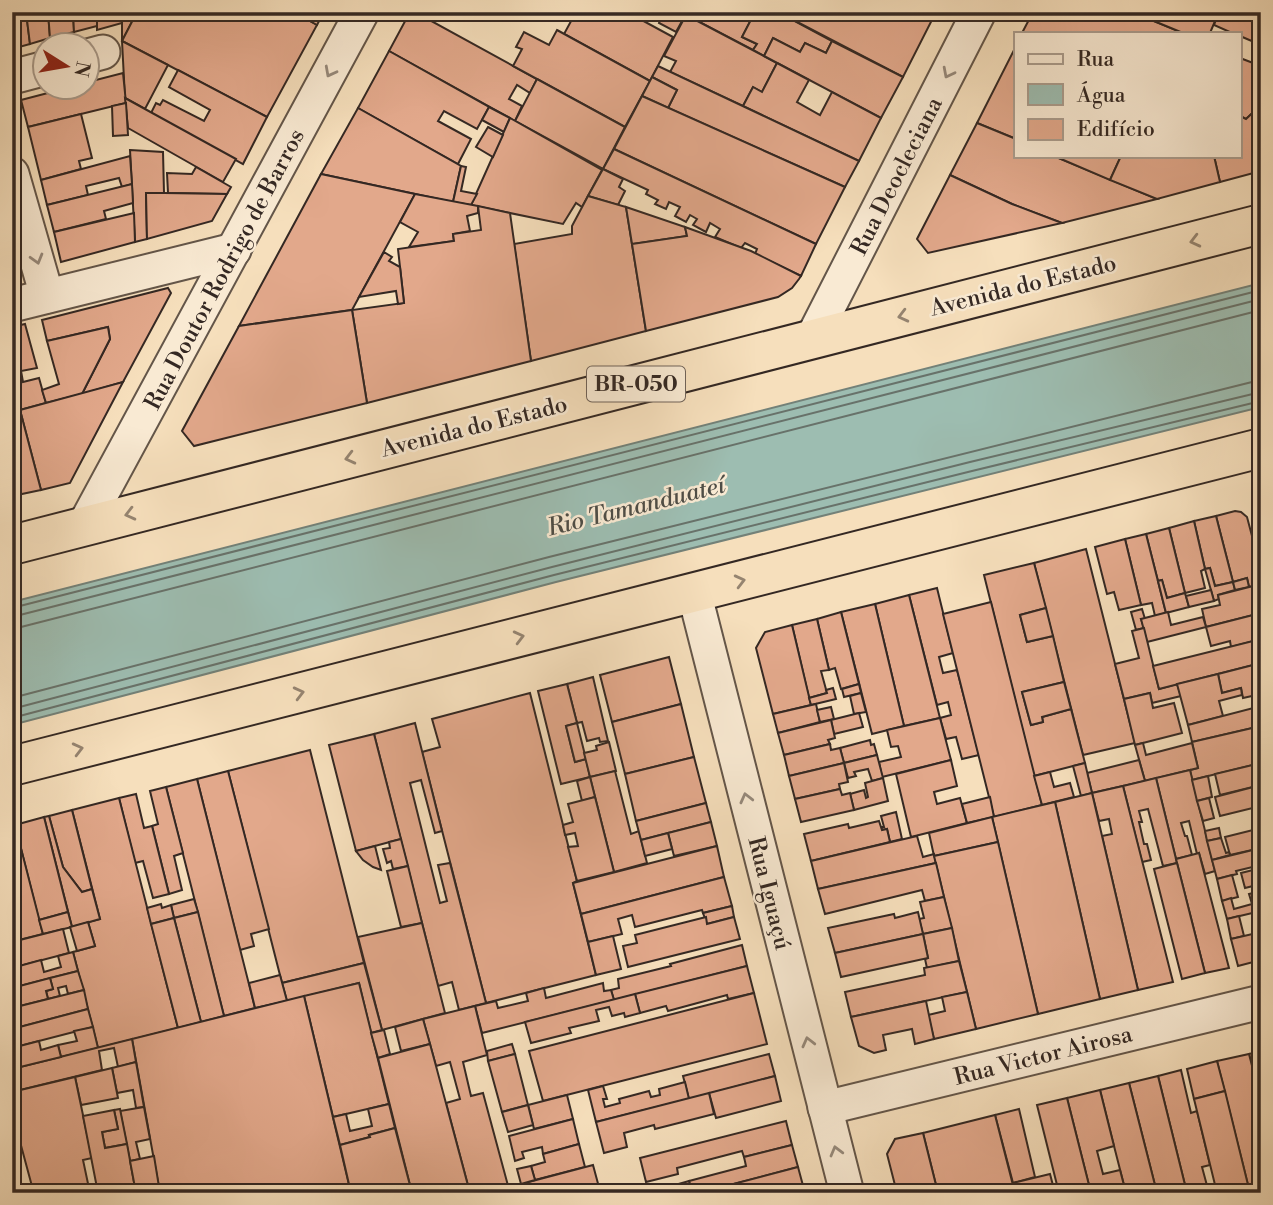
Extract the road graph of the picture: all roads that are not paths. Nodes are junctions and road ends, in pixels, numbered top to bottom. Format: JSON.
{"nodes":[{"id":1,"x":362,"y":12,"type":"edge"},
{"id":2,"x":979,"y":12,"type":"edge"},
{"id":3,"x":32,"y":72,"type":"edge"},
{"id":4,"x":12,"y":77,"type":"edge"},
{"id":5,"x":12,"y":174,"type":"edge"},
{"id":6,"x":1261,"y":224,"type":"edge"},
{"id":7,"x":234,"y":250,"type":"junction"},
{"id":8,"x":47,"y":296,"type":"junction"},
{"id":9,"x":12,"y":305,"type":"edge"},
{"id":10,"x":812,"y":339,"type":"junction"},
{"id":11,"x":1261,"y":448,"type":"edge"},
{"id":12,"x":84,"y":526,"type":"junction"},
{"id":13,"x":12,"y":545,"type":"edge"},
{"id":14,"x":694,"y":592,"type":"junction"},
{"id":15,"x":12,"y":766,"type":"edge"},
{"id":16,"x":1261,"y":1002,"type":"edge"},
{"id":17,"x":825,"y":1108,"type":"junction"},
{"id":18,"x":847,"y":1193,"type":"edge"}],
"edges":[{"from":1,"to":7,"type":"street","name":"Rua Doutor Rodrigo de Barros","one_way":true},
{"from":2,"to":10,"type":"street","name":"Rua Deocleciana","one_way":true},
{"from":3,"to":4,"type":"street"},
{"from":5,"to":8,"type":"street","one_way":true},
{"from":6,"to":10,"type":"highway","name":"Avenida do Estado","number":"BR-050","one_way":true},
{"from":7,"to":8,"type":"street"},
{"from":7,"to":12,"type":"street","name":"Rua Doutor Rodrigo de Barros"},
{"from":8,"to":9,"type":"street"},
{"from":10,"to":12,"type":"highway","name":"Avenida do Estado","number":"BR-050","one_way":true},
{"from":14,"to":11,"type":"highway","one_way":true},
{"from":12,"to":13,"type":"highway","name":"Avenida do Estado","number":"BR-050"},
{"from":15,"to":14,"type":"highway","one_way":true},
{"from":17,"to":14,"type":"street","name":"Rua Iguaçú","one_way":true},
{"from":16,"to":17,"type":"street","name":"Rua Victor Airosa"},
{"from":18,"to":17,"type":"street","name":"Rua Iguaçú","one_way":true}]}
